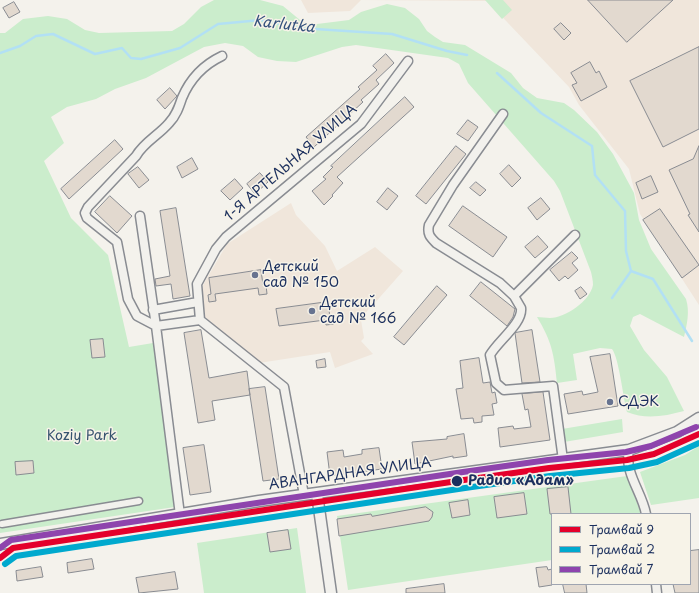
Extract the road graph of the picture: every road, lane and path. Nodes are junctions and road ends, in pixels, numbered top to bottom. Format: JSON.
{"nodes":[{"id":1,"x":222,"y":56,"type":"dead end"},
{"id":2,"x":408,"y":61,"type":"dead end"},
{"id":3,"x":503,"y":114,"type":"dead end"},
{"id":4,"x":140,"y":216,"type":"dead end"},
{"id":5,"x":575,"y":235,"type":"dead end"},
{"id":6,"x":514,"y":296,"type":"junction"},
{"id":7,"x":198,"y":302,"type":"junction"},
{"id":8,"x":153,"y":310,"type":"junction"},
{"id":9,"x":200,"y":320,"type":"junction"},
{"id":10,"x":156,"y":326,"type":"junction"},
{"id":11,"x":699,"y":418,"type":"edge"},
{"id":12,"x":629,"y":450,"type":"junction"},
{"id":13,"x":563,"y":460,"type":"junction"},
{"id":14,"x":317,"y":494,"type":"junction"},
{"id":15,"x":304,"y":495,"type":"junction"},
{"id":16,"x":139,"y":501,"type":"dead end"},
{"id":17,"x":646,"y":513,"type":"edge"},
{"id":18,"x":180,"y":515,"type":"junction"},
{"id":19,"x":2,"y":524,"type":"dead end"},
{"id":20,"x":0,"y":544,"type":"edge"},
{"id":21,"x":331,"y":593,"type":"edge"}],
"edges":[{"from":1,"to":10,"type":"street"},
{"from":2,"to":7,"type":"street","name":"1-Я АРТЕЛЬНАЯ УЛИЦА"},
{"from":3,"to":6,"type":"street"},
{"from":4,"to":8,"type":"street"},
{"from":5,"to":6,"type":"street"},
{"from":6,"to":13,"type":"street"},
{"from":7,"to":8,"type":"street"},
{"from":7,"to":9,"type":"street","name":"1-Я АРТЕЛЬНАЯ УЛИЦА"},
{"from":8,"to":10,"type":"street"},
{"from":9,"to":10,"type":"street"},
{"from":9,"to":15,"type":"street"},
{"from":10,"to":18,"type":"street"},
{"from":11,"to":12,"type":"street","name":"АВАНГАРДНАЯ УЛИЦА"},
{"from":12,"to":13,"type":"street","name":"АВАНГАРДНАЯ УЛИЦА"},
{"from":12,"to":17,"type":"street"},
{"from":13,"to":14,"type":"street","name":"АВАНГАРДНАЯ УЛИЦА"},
{"from":14,"to":15,"type":"street","name":"АВАНГАРДНАЯ УЛИЦА"},
{"from":14,"to":21,"type":"street"},
{"from":15,"to":18,"type":"street","name":"АВАНГАРДНАЯ УЛИЦА"},
{"from":16,"to":19,"type":"street"},
{"from":18,"to":20,"type":"street","name":"АВАНГАРДНАЯ УЛИЦА"}]}
